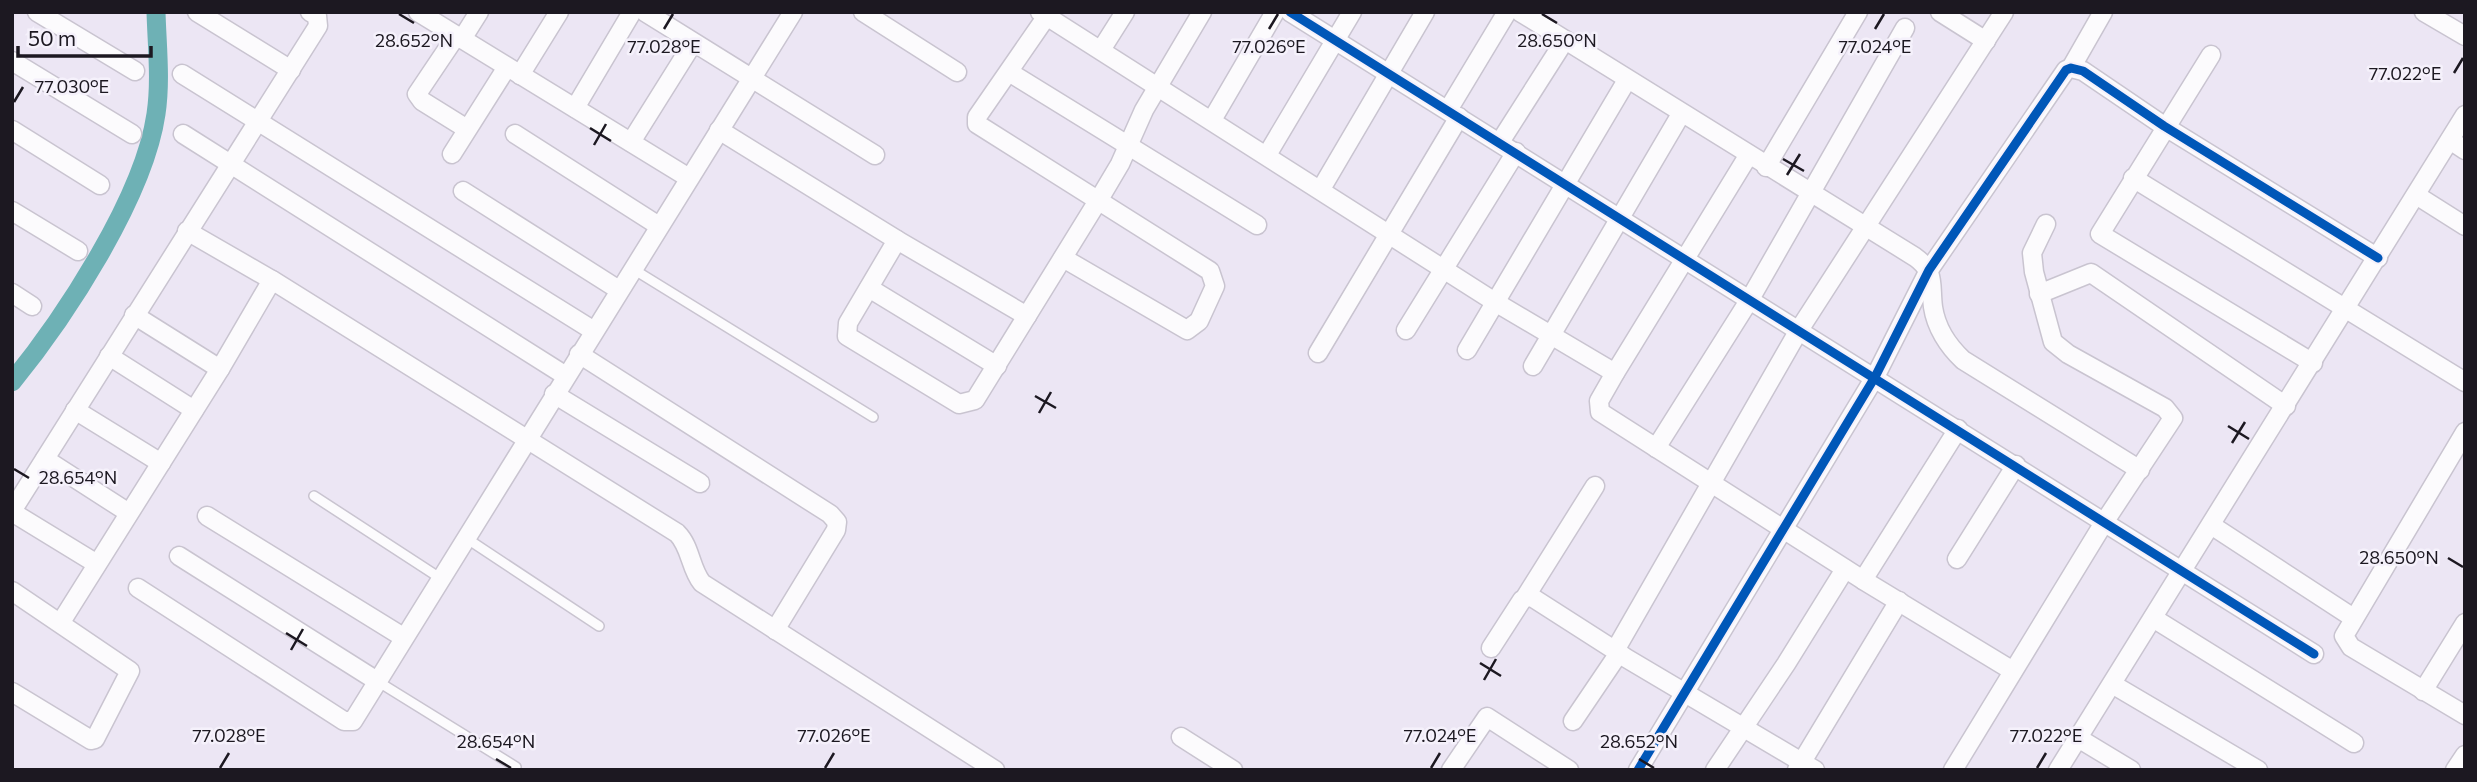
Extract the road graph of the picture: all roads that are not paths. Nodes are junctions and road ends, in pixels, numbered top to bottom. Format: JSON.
{"nodes":[{"id":1,"x":37,"y":12,"type":"edge"},
{"id":2,"x":197,"y":12,"type":"edge"},
{"id":3,"x":310,"y":12,"type":"edge"},
{"id":4,"x":418,"y":12,"type":"edge"},
{"id":5,"x":479,"y":12,"type":"edge"},
{"id":6,"x":559,"y":12,"type":"edge"},
{"id":7,"x":632,"y":12,"type":"edge"},
{"id":8,"x":645,"y":12,"type":"edge"},
{"id":9,"x":793,"y":12,"type":"edge"},
{"id":10,"x":863,"y":12,"type":"edge"},
{"id":11,"x":1125,"y":12,"type":"edge"},
{"id":12,"x":1202,"y":12,"type":"edge"},
{"id":13,"x":1275,"y":12,"type":"edge"},
{"id":14,"x":1290,"y":12,"type":"edge"},
{"id":15,"x":1352,"y":12,"type":"edge"},
{"id":16,"x":1425,"y":12,"type":"edge"},
{"id":17,"x":1507,"y":12,"type":"edge"},
{"id":18,"x":1520,"y":12,"type":"edge"},
{"id":19,"x":1858,"y":12,"type":"edge"},
{"id":20,"x":1940,"y":12,"type":"edge"},
{"id":21,"x":2004,"y":12,"type":"edge"},
{"id":22,"x":2103,"y":12,"type":"edge"},
{"id":23,"x":2424,"y":12,"type":"edge"},
{"id":24,"x":1047,"y":17,"type":"edge"},
{"id":25,"x":2449,"y":18,"type":"edge"},
{"id":26,"x":1905,"y":28,"type":"dead end"},
{"id":27,"x":2465,"y":36,"type":"edge"},
{"id":28,"x":459,"y":38,"type":"junction"},
{"id":29,"x":1334,"y":40,"type":"junction"},
{"id":30,"x":1565,"y":40,"type":"junction"},
{"id":31,"x":1986,"y":41,"type":"junction"},
{"id":32,"x":693,"y":43,"type":"junction"},
{"id":33,"x":1101,"y":50,"type":"junction"},
{"id":34,"x":2211,"y":55,"type":"dead end"},
{"id":35,"x":12,"y":61,"type":"edge"},
{"id":36,"x":2071,"y":68,"type":"junction"},
{"id":37,"x":291,"y":70,"type":"junction"},
{"id":38,"x":135,"y":71,"type":"dead end"},
{"id":39,"x":513,"y":71,"type":"junction"},
{"id":40,"x":957,"y":72,"type":"dead end"},
{"id":41,"x":1009,"y":72,"type":"junction"},
{"id":42,"x":182,"y":74,"type":"dead end"},
{"id":43,"x":1390,"y":74,"type":"junction"},
{"id":44,"x":751,"y":78,"type":"junction"},
{"id":45,"x":1627,"y":80,"type":"junction"},
{"id":46,"x":1157,"y":86,"type":"junction"},
{"id":47,"x":575,"y":108,"type":"junction"},
{"id":48,"x":1454,"y":114,"type":"junction"},
{"id":49,"x":1681,"y":114,"type":"junction"},
{"id":50,"x":2465,"y":115,"type":"edge"},
{"id":51,"x":1212,"y":120,"type":"junction"},
{"id":52,"x":257,"y":122,"type":"junction"},
{"id":53,"x":2164,"y":126,"type":"junction"},
{"id":54,"x":467,"y":129,"type":"junction"},
{"id":55,"x":12,"y":130,"type":"edge"},
{"id":56,"x":719,"y":130,"type":"junction"},
{"id":57,"x":132,"y":134,"type":"dead end"},
{"id":58,"x":183,"y":134,"type":"dead end"},
{"id":59,"x":515,"y":134,"type":"dead end"},
{"id":60,"x":631,"y":142,"type":"junction"},
{"id":61,"x":2457,"y":145,"type":"edge"},
{"id":62,"x":1508,"y":147,"type":"junction"},
{"id":63,"x":1128,"y":148,"type":"junction"},
{"id":64,"x":452,"y":154,"type":"dead end"},
{"id":65,"x":876,"y":155,"type":"dead end"},
{"id":66,"x":1267,"y":155,"type":"junction"},
{"id":67,"x":1748,"y":156,"type":"junction"},
{"id":68,"x":230,"y":164,"type":"junction"},
{"id":69,"x":1766,"y":167,"type":"junction"},
{"id":70,"x":689,"y":178,"type":"junction"},
{"id":71,"x":2133,"y":178,"type":"junction"},
{"id":72,"x":1565,"y":184,"type":"junction"},
{"id":73,"x":100,"y":186,"type":"dead end"},
{"id":74,"x":1321,"y":189,"type":"junction"},
{"id":75,"x":463,"y":191,"type":"dead end"},
{"id":76,"x":1811,"y":192,"type":"junction"},
{"id":77,"x":2416,"y":195,"type":"junction"},
{"id":78,"x":1098,"y":201,"type":"junction"},
{"id":79,"x":12,"y":211,"type":"edge"},
{"id":80,"x":1620,"y":218,"type":"junction"},
{"id":81,"x":2046,"y":224,"type":"dead end"},
{"id":82,"x":1257,"y":225,"type":"dead end"},
{"id":83,"x":659,"y":226,"type":"junction"},
{"id":84,"x":2465,"y":226,"type":"edge"},
{"id":85,"x":1868,"y":227,"type":"junction"},
{"id":86,"x":187,"y":231,"type":"junction"},
{"id":87,"x":1389,"y":234,"type":"junction"},
{"id":88,"x":897,"y":240,"type":"junction"},
{"id":89,"x":78,"y":250,"type":"dead end"},
{"id":90,"x":1063,"y":258,"type":"junction"},
{"id":91,"x":1685,"y":258,"type":"junction"},
{"id":92,"x":2378,"y":258,"type":"junction"},
{"id":93,"x":632,"y":269,"type":"junction"},
{"id":94,"x":1443,"y":269,"type":"junction"},
{"id":95,"x":1929,"y":270,"type":"junction"},
{"id":96,"x":272,"y":280,"type":"junction"},
{"id":97,"x":869,"y":288,"type":"junction"},
{"id":98,"x":619,"y":290,"type":"junction"},
{"id":99,"x":12,"y":293,"type":"edge"},
{"id":100,"x":2039,"y":294,"type":"junction"},
{"id":101,"x":1750,"y":299,"type":"junction"},
{"id":102,"x":1495,"y":302,"type":"junction"},
{"id":103,"x":32,"y":306,"type":"dead end"},
{"id":104,"x":2347,"y":309,"type":"junction"},
{"id":105,"x":134,"y":315,"type":"junction"},
{"id":106,"x":1027,"y":316,"type":"junction"},
{"id":107,"x":1406,"y":330,"type":"dead end"},
{"id":108,"x":1800,"y":330,"type":"junction"},
{"id":109,"x":594,"y":331,"type":"junction"},
{"id":110,"x":1550,"y":335,"type":"junction"},
{"id":111,"x":1467,"y":350,"type":"dead end"},
{"id":112,"x":1318,"y":353,"type":"dead end"},
{"id":113,"x":579,"y":354,"type":"junction"},
{"id":114,"x":109,"y":356,"type":"junction"},
{"id":115,"x":2313,"y":363,"type":"junction"},
{"id":116,"x":996,"y":366,"type":"junction"},
{"id":117,"x":1533,"y":366,"type":"dead end"},
{"id":118,"x":220,"y":369,"type":"junction"},
{"id":119,"x":1615,"y":373,"type":"junction"},
{"id":120,"x":566,"y":376,"type":"junction"},
{"id":121,"x":1875,"y":377,"type":"junction"},
{"id":122,"x":2465,"y":382,"type":"edge"},
{"id":123,"x":554,"y":394,"type":"junction"},
{"id":124,"x":2286,"y":406,"type":"junction"},
{"id":125,"x":75,"y":410,"type":"junction"},
{"id":126,"x":194,"y":410,"type":"junction"},
{"id":127,"x":873,"y":417,"type":"dead end"},
{"id":128,"x":1958,"y":429,"type":"junction"},
{"id":129,"x":2465,"y":432,"type":"edge"},
{"id":130,"x":527,"y":439,"type":"junction"},
{"id":131,"x":1656,"y":448,"type":"junction"},
{"id":132,"x":44,"y":459,"type":"junction"},
{"id":133,"x":161,"y":463,"type":"junction"},
{"id":134,"x":2016,"y":466,"type":"junction"},
{"id":135,"x":2140,"y":470,"type":"junction"},
{"id":136,"x":700,"y":484,"type":"dead end"},
{"id":137,"x":1713,"y":484,"type":"junction"},
{"id":138,"x":1595,"y":486,"type":"dead end"},
{"id":139,"x":314,"y":496,"type":"dead end"},
{"id":140,"x":13,"y":510,"type":"edge"},
{"id":141,"x":130,"y":513,"type":"junction"},
{"id":142,"x":206,"y":516,"type":"dead end"},
{"id":143,"x":2105,"y":521,"type":"junction"},
{"id":144,"x":2211,"y":526,"type":"junction"},
{"id":145,"x":1785,"y":530,"type":"junction"},
{"id":146,"x":465,"y":538,"type":"junction"},
{"id":147,"x":179,"y":556,"type":"dead end"},
{"id":148,"x":1957,"y":559,"type":"dead end"},
{"id":149,"x":97,"y":565,"type":"junction"},
{"id":150,"x":1845,"y":569,"type":"junction"},
{"id":151,"x":2183,"y":570,"type":"junction"},
{"id":152,"x":440,"y":578,"type":"junction"},
{"id":153,"x":1863,"y":580,"type":"junction"},
{"id":154,"x":138,"y":588,"type":"dead end"},
{"id":155,"x":12,"y":591,"type":"edge"},
{"id":156,"x":1525,"y":596,"type":"junction"},
{"id":157,"x":1899,"y":601,"type":"junction"},
{"id":158,"x":2352,"y":617,"type":"junction"},
{"id":159,"x":2153,"y":618,"type":"junction"},
{"id":160,"x":61,"y":622,"type":"junction"},
{"id":161,"x":2465,"y":624,"type":"edge"},
{"id":162,"x":599,"y":626,"type":"dead end"},
{"id":163,"x":775,"y":630,"type":"junction"},
{"id":164,"x":402,"y":637,"type":"junction"},
{"id":165,"x":1491,"y":648,"type":"dead end"},
{"id":166,"x":1619,"y":653,"type":"junction"},
{"id":167,"x":2314,"y":654,"type":"dead end"},
{"id":168,"x":2013,"y":671,"type":"junction"},
{"id":169,"x":377,"y":681,"type":"junction"},
{"id":170,"x":2112,"y":684,"type":"junction"},
{"id":171,"x":2423,"y":691,"type":"junction"},
{"id":172,"x":12,"y":692,"type":"edge"},
{"id":173,"x":1684,"y":693,"type":"junction"},
{"id":174,"x":2465,"y":715,"type":"edge"},
{"id":175,"x":1573,"y":721,"type":"dead end"},
{"id":176,"x":1744,"y":728,"type":"junction"},
{"id":177,"x":1181,"y":737,"type":"dead end"},
{"id":178,"x":2078,"y":738,"type":"junction"},
{"id":179,"x":2354,"y":743,"type":"dead end"},
{"id":180,"x":2465,"y":755,"type":"edge"},
{"id":181,"x":966,"y":762,"type":"edge"},
{"id":182,"x":516,"y":766,"type":"dead end"},
{"id":183,"x":1805,"y":767,"type":"edge"},
{"id":184,"x":995,"y":770,"type":"edge"},
{"id":185,"x":1233,"y":770,"type":"edge"},
{"id":186,"x":1451,"y":770,"type":"edge"},
{"id":187,"x":1569,"y":770,"type":"edge"},
{"id":188,"x":1638,"y":770,"type":"edge"},
{"id":189,"x":1715,"y":770,"type":"edge"},
{"id":190,"x":1953,"y":770,"type":"edge"},
{"id":191,"x":2058,"y":770,"type":"edge"},
{"id":192,"x":2131,"y":770,"type":"edge"},
{"id":193,"x":2258,"y":770,"type":"edge"},
{"id":194,"x":2455,"y":770,"type":"edge"}],
"edges":[{"from":1,"to":38,"type":"street"},
{"from":2,"to":37,"type":"street"},
{"from":3,"to":37,"type":"street"},
{"from":4,"to":28,"type":"street"},
{"from":5,"to":28,"type":"street"},
{"from":6,"to":39,"type":"street"},
{"from":7,"to":47,"type":"street"},
{"from":8,"to":32,"type":"street"},
{"from":9,"to":44,"type":"street"},
{"from":10,"to":40,"type":"street"},
{"from":11,"to":33,"type":"street"},
{"from":12,"to":46,"type":"street"},
{"from":13,"to":51,"type":"street"},
{"from":14,"to":29,"type":"street"},
{"from":15,"to":29,"type":"street"},
{"from":16,"to":43,"type":"street"},
{"from":17,"to":48,"type":"street"},
{"from":18,"to":30,"type":"street"},
{"from":19,"to":69,"type":"street"},
{"from":20,"to":31,"type":"street"},
{"from":21,"to":31,"type":"street"},
{"from":22,"to":36,"type":"street"},
{"from":23,"to":25,"type":"street"},
{"from":24,"to":33,"type":"street"},
{"from":24,"to":41,"type":"street"},
{"from":25,"to":27,"type":"street"},
{"from":26,"to":76,"type":"street"},
{"from":28,"to":39,"type":"street"},
{"from":28,"to":54,"type":"street"},
{"from":29,"to":43,"type":"street"},
{"from":29,"to":66,"type":"street"},
{"from":30,"to":45,"type":"street"},
{"from":30,"to":62,"type":"street"},
{"from":31,"to":85,"type":"street"},
{"from":32,"to":44,"type":"street"},
{"from":32,"to":60,"type":"street"},
{"from":33,"to":46,"type":"street"},
{"from":34,"to":53,"type":"street"},
{"from":35,"to":57,"type":"street"},
{"from":36,"to":53,"type":"street"},
{"from":36,"to":95,"type":"street"},
{"from":37,"to":52,"type":"street"},
{"from":39,"to":47,"type":"street"},
{"from":39,"to":54,"type":"street"},
{"from":41,"to":63,"type":"street"},
{"from":41,"to":78,"type":"street"},
{"from":42,"to":52,"type":"street"},
{"from":43,"to":48,"type":"street"},
{"from":43,"to":74,"type":"street"},
{"from":44,"to":56,"type":"street"},
{"from":44,"to":65,"type":"street"},
{"from":45,"to":49,"type":"street"},
{"from":45,"to":72,"type":"street"},
{"from":46,"to":51,"type":"street"},
{"from":46,"to":63,"type":"street"},
{"from":47,"to":60,"type":"street"},
{"from":48,"to":62,"type":"street"},
{"from":48,"to":87,"type":"street"},
{"from":49,"to":67,"type":"street"},
{"from":49,"to":80,"type":"street"},
{"from":50,"to":61,"type":"street"},
{"from":51,"to":66,"type":"street"},
{"from":52,"to":68,"type":"street"},
{"from":52,"to":109,"type":"street"},
{"from":53,"to":71,"type":"street"},
{"from":53,"to":92,"type":"street"},
{"from":54,"to":64,"type":"street"},
{"from":55,"to":73,"type":"street"},
{"from":56,"to":70,"type":"street"},
{"from":56,"to":88,"type":"street"},
{"from":58,"to":68,"type":"street"},
{"from":59,"to":83,"type":"street"},
{"from":60,"to":70,"type":"street"},
{"from":61,"to":77,"type":"street"},
{"from":62,"to":72,"type":"street"},
{"from":62,"to":94,"type":"street"},
{"from":63,"to":78,"type":"street"},
{"from":63,"to":82,"type":"street"},
{"from":66,"to":74,"type":"street"},
{"from":67,"to":69,"type":"street"},
{"from":67,"to":91,"type":"street"},
{"from":68,"to":86,"type":"street"},
{"from":68,"to":120,"type":"street"},
{"from":69,"to":76,"type":"street"},
{"from":70,"to":83,"type":"street"},
{"from":71,"to":104,"type":"street"},
{"from":71,"to":115,"type":"street"},
{"from":72,"to":80,"type":"street"},
{"from":72,"to":102,"type":"street"},
{"from":74,"to":87,"type":"street"},
{"from":75,"to":98,"type":"street"},
{"from":76,"to":85,"type":"street"},
{"from":76,"to":101,"type":"street"},
{"from":77,"to":84,"type":"street"},
{"from":77,"to":92,"type":"street"},
{"from":78,"to":90,"type":"street"},
{"from":78,"to":90,"type":"street"},
{"from":79,"to":89,"type":"street"},
{"from":80,"to":91,"type":"street"},
{"from":80,"to":110,"type":"street"},
{"from":81,"to":100,"type":"street"},
{"from":83,"to":93,"type":"street"},
{"from":85,"to":95,"type":"street"},
{"from":85,"to":108,"type":"street"},
{"from":86,"to":96,"type":"street"},
{"from":86,"to":105,"type":"street"},
{"from":87,"to":94,"type":"street"},
{"from":87,"to":112,"type":"street"},
{"from":88,"to":97,"type":"street"},
{"from":88,"to":106,"type":"street"},
{"from":90,"to":106,"type":"street"},
{"from":91,"to":101,"type":"street"},
{"from":91,"to":119,"type":"street"},
{"from":92,"to":104,"type":"street"},
{"from":93,"to":98,"type":"street"},
{"from":93,"to":127,"type":"lane"},
{"from":94,"to":102,"type":"street"},
{"from":94,"to":107,"type":"street"},
{"from":95,"to":121,"type":"street"},
{"from":95,"to":135,"type":"street"},
{"from":96,"to":118,"type":"street"},
{"from":96,"to":130,"type":"street"},
{"from":97,"to":116,"type":"street"},
{"from":97,"to":116,"type":"street"},
{"from":98,"to":109,"type":"street"},
{"from":99,"to":103,"type":"street"},
{"from":100,"to":124,"type":"street"},
{"from":100,"to":135,"type":"street"},
{"from":101,"to":108,"type":"street"},
{"from":101,"to":131,"type":"street"},
{"from":102,"to":110,"type":"street"},
{"from":102,"to":111,"type":"street"},
{"from":104,"to":115,"type":"street"},
{"from":104,"to":122,"type":"street"},
{"from":105,"to":114,"type":"street"},
{"from":105,"to":118,"type":"street"},
{"from":106,"to":116,"type":"street"},
{"from":108,"to":121,"type":"street"},
{"from":108,"to":137,"type":"street"},
{"from":109,"to":113,"type":"street"},
{"from":110,"to":117,"type":"street"},
{"from":110,"to":119,"type":"street"},
{"from":113,"to":120,"type":"street"},
{"from":113,"to":163,"type":"street"},
{"from":114,"to":125,"type":"street"},
{"from":114,"to":126,"type":"street"},
{"from":115,"to":124,"type":"street"},
{"from":118,"to":126,"type":"street"},
{"from":119,"to":131,"type":"street"},
{"from":120,"to":123,"type":"street"},
{"from":121,"to":128,"type":"street"},
{"from":121,"to":145,"type":"street"},
{"from":123,"to":130,"type":"street"},
{"from":123,"to":136,"type":"street"},
{"from":124,"to":144,"type":"street"},
{"from":125,"to":132,"type":"street"},
{"from":125,"to":133,"type":"street"},
{"from":126,"to":133,"type":"street"},
{"from":128,"to":134,"type":"street"},
{"from":128,"to":153,"type":"street"},
{"from":129,"to":158,"type":"street"},
{"from":130,"to":146,"type":"street"},
{"from":130,"to":163,"type":"street"},
{"from":131,"to":137,"type":"street"},
{"from":132,"to":140,"type":"street"},
{"from":132,"to":141,"type":"street"},
{"from":133,"to":141,"type":"street"},
{"from":134,"to":143,"type":"street"},
{"from":134,"to":148,"type":"street"},
{"from":135,"to":143,"type":"street"},
{"from":137,"to":145,"type":"street"},
{"from":137,"to":166,"type":"street"},
{"from":138,"to":156,"type":"street"},
{"from":139,"to":152,"type":"lane"},
{"from":140,"to":149,"type":"street"},
{"from":141,"to":149,"type":"street"},
{"from":142,"to":164,"type":"street"},
{"from":143,"to":151,"type":"street"},
{"from":143,"to":168,"type":"street"},
{"from":144,"to":151,"type":"street"},
{"from":144,"to":158,"type":"street"},
{"from":145,"to":150,"type":"street"},
{"from":145,"to":173,"type":"street"},
{"from":146,"to":152,"type":"street"},
{"from":146,"to":162,"type":"lane"},
{"from":147,"to":169,"type":"street"},
{"from":149,"to":160,"type":"street"},
{"from":150,"to":153,"type":"street"},
{"from":150,"to":176,"type":"street"},
{"from":151,"to":159,"type":"street"},
{"from":151,"to":167,"type":"street"},
{"from":152,"to":164,"type":"street"},
{"from":153,"to":157,"type":"street"},
{"from":154,"to":169,"type":"street"},
{"from":155,"to":160,"type":"street"},
{"from":156,"to":165,"type":"street"},
{"from":156,"to":166,"type":"street"},
{"from":157,"to":168,"type":"street"},
{"from":157,"to":183,"type":"street"},
{"from":158,"to":171,"type":"street"},
{"from":159,"to":170,"type":"street"},
{"from":159,"to":179,"type":"street"},
{"from":160,"to":172,"type":"street"},
{"from":161,"to":171,"type":"street"},
{"from":163,"to":181,"type":"street"},
{"from":164,"to":169,"type":"street"},
{"from":166,"to":173,"type":"street"},
{"from":166,"to":175,"type":"street"},
{"from":168,"to":190,"type":"street"},
{"from":169,"to":182,"type":"lane"},
{"from":170,"to":178,"type":"street"},
{"from":170,"to":193,"type":"street"},
{"from":171,"to":174,"type":"street"},
{"from":173,"to":176,"type":"street"},
{"from":173,"to":188,"type":"street"},
{"from":176,"to":183,"type":"street"},
{"from":176,"to":189,"type":"street"},
{"from":177,"to":185,"type":"street"},
{"from":178,"to":191,"type":"street"},
{"from":178,"to":192,"type":"street"},
{"from":180,"to":194,"type":"street"},
{"from":181,"to":184,"type":"street"},
{"from":186,"to":187,"type":"street"}]}
